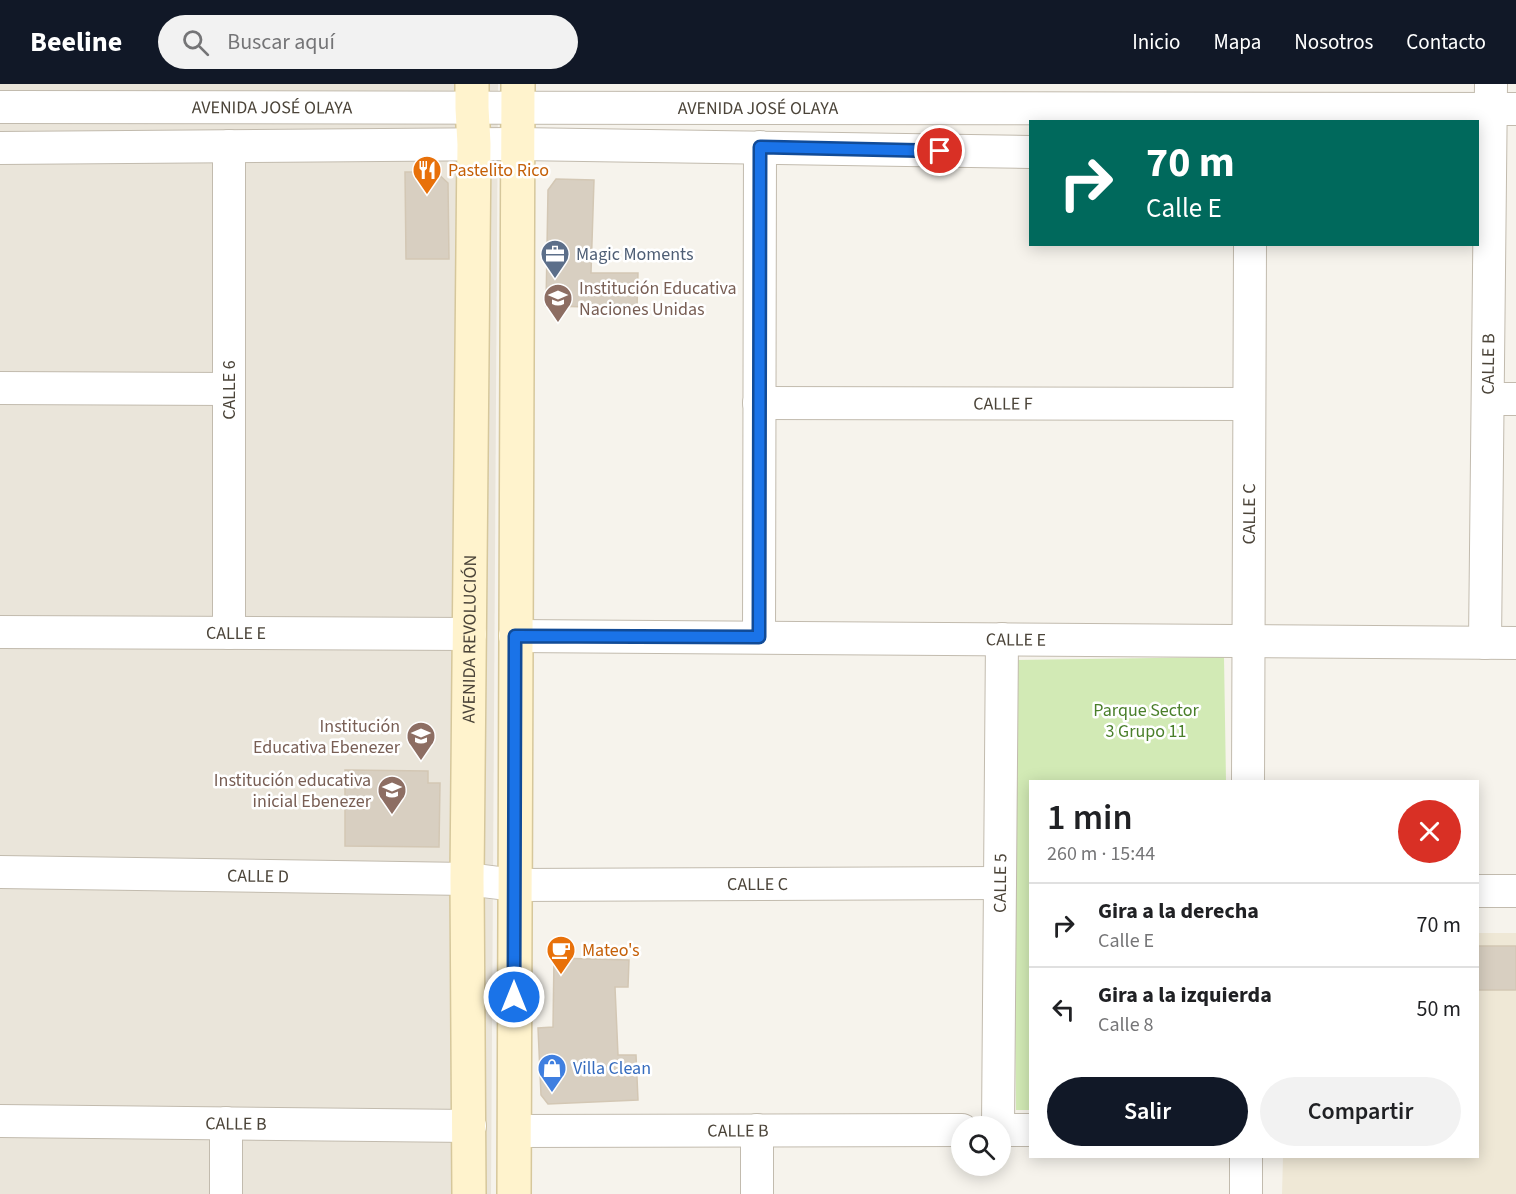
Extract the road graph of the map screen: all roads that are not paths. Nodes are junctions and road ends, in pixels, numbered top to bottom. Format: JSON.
{"nodes":[{"id":1,"x":472,"y":96,"type":"edge"},
{"id":2,"x":518,"y":96,"type":"edge"},
{"id":3,"x":1009,"y":96,"type":"edge"},
{"id":4,"x":1499,"y":100,"type":"edge"},
{"id":5,"x":1250,"y":105,"type":"edge"},
{"id":6,"x":0,"y":107,"type":"edge"},
{"id":7,"x":474,"y":144,"type":"junction"},
{"id":8,"x":518,"y":144,"type":"junction"},
{"id":9,"x":229,"y":146,"type":"junction"},
{"id":10,"x":760,"y":147,"type":"junction"},
{"id":11,"x":0,"y":148,"type":"edge"},
{"id":12,"x":1029,"y":152,"type":"edge"},
{"id":13,"x":1495,"y":156,"type":"edge"},
{"id":14,"x":1250,"y":246,"type":"edge"},
{"id":15,"x":0,"y":387,"type":"edge"},
{"id":16,"x":229,"y":389,"type":"junction"},
{"id":17,"x":1502,"y":399,"type":"edge"},
{"id":18,"x":759,"y":403,"type":"junction"},
{"id":19,"x":1249,"y":404,"type":"junction"},
{"id":20,"x":0,"y":632,"type":"edge"},
{"id":21,"x":229,"y":633,"type":"junction"},
{"id":22,"x":470,"y":634,"type":"junction"},
{"id":23,"x":515,"y":636,"type":"junction"},
{"id":24,"x":759,"y":637,"type":"junction"},
{"id":25,"x":1002,"y":639,"type":"junction"},
{"id":26,"x":1248,"y":641,"type":"junction"},
{"id":27,"x":1485,"y":643,"type":"junction"},
{"id":28,"x":1516,"y":643,"type":"edge"},
{"id":29,"x":1248,"y":780,"type":"edge"},
{"id":30,"x":0,"y":872,"type":"edge"},
{"id":31,"x":467,"y":879,"type":"junction"},
{"id":32,"x":1000,"y":883,"type":"junction"},
{"id":33,"x":515,"y":885,"type":"junction"},
{"id":34,"x":1479,"y":891,"type":"edge"},
{"id":35,"x":1516,"y":891,"type":"edge"},
{"id":36,"x":998,"y":1116,"type":"edge"},
{"id":37,"x":0,"y":1121,"type":"edge"},
{"id":38,"x":226,"y":1123,"type":"junction"},
{"id":39,"x":470,"y":1126,"type":"junction"},
{"id":40,"x":757,"y":1130,"type":"junction"},
{"id":41,"x":951,"y":1130,"type":"edge"},
{"id":42,"x":1011,"y":1130,"type":"edge"},
{"id":43,"x":1029,"y":1130,"type":"edge"},
{"id":44,"x":514,"y":1131,"type":"junction"},
{"id":45,"x":1246,"y":1158,"type":"edge"},
{"id":46,"x":226,"y":1194,"type":"edge"},
{"id":47,"x":470,"y":1194,"type":"edge"},
{"id":48,"x":514,"y":1194,"type":"edge"},
{"id":49,"x":757,"y":1194,"type":"edge"},
{"id":50,"x":1246,"y":1194,"type":"edge"}],
"edges":[{"from":1,"to":2,"type":"street","name":"AVENIDA JOSÉ OLAYA"},
{"from":1,"to":6,"type":"street","name":"AVENIDA JOSÉ OLAYA"},
{"from":1,"to":7,"type":"street","name":"AVENIDA REVOLUCIÓN"},
{"from":2,"to":3,"type":"street","name":"AVENIDA JOSÉ OLAYA"},
{"from":2,"to":8,"type":"street"},
{"from":3,"to":5,"type":"street","name":"AVENIDA JOSÉ OLAYA"},
{"from":4,"to":5,"type":"street","name":"AVENIDA JOSÉ OLAYA"},
{"from":4,"to":13,"type":"street","name":"CALLE B"},
{"from":7,"to":8,"type":"street","name":"AVENIDA JOSÉ OLAYA"},
{"from":7,"to":9,"type":"street","name":"AVENIDA JOSÉ OLAYA"},
{"from":7,"to":22,"type":"street","name":"AVENIDA REVOLUCIÓN"},
{"from":8,"to":10,"type":"street","name":"AVENIDA JOSÉ OLAYA"},
{"from":8,"to":23,"type":"street"},
{"from":9,"to":11,"type":"street","name":"AVENIDA JOSÉ OLAYA"},
{"from":9,"to":16,"type":"street","name":"CALLE 6"},
{"from":10,"to":12,"type":"street","name":"AVENIDA JOSÉ OLAYA"},
{"from":10,"to":18,"type":"street"},
{"from":13,"to":17,"type":"street","name":"CALLE B"},
{"from":14,"to":19,"type":"street","name":"CALLE C"},
{"from":15,"to":16,"type":"street"},
{"from":16,"to":21,"type":"street","name":"CALLE 6"},
{"from":17,"to":27,"type":"street","name":"CALLE B"},
{"from":18,"to":19,"type":"street","name":"CALLE F"},
{"from":18,"to":24,"type":"street"},
{"from":19,"to":26,"type":"street","name":"CALLE C"},
{"from":20,"to":21,"type":"street","name":"CALLE E"},
{"from":21,"to":22,"type":"street","name":"CALLE E"},
{"from":22,"to":31,"type":"street","name":"AVENIDA REVOLUCIÓN"},
{"from":23,"to":24,"type":"street","name":"CALLE E"},
{"from":23,"to":33,"type":"street"},
{"from":24,"to":25,"type":"street","name":"CALLE E"},
{"from":25,"to":26,"type":"street","name":"CALLE E"},
{"from":25,"to":32,"type":"street","name":"CALLE 5"},
{"from":26,"to":27,"type":"street","name":"CALLE E"},
{"from":26,"to":29,"type":"street","name":"CALLE C"},
{"from":27,"to":28,"type":"street","name":"CALLE E"},
{"from":30,"to":31,"type":"street","name":"CALLE D"},
{"from":31,"to":33,"type":"street","name":"CALLE D"},
{"from":31,"to":39,"type":"street","name":"AVENIDA REVOLUCIÓN"},
{"from":32,"to":33,"type":"street","name":"CALLE C"},
{"from":32,"to":36,"type":"street","name":"CALLE 5"},
{"from":33,"to":44,"type":"street"},
{"from":34,"to":35,"type":"street"},
{"from":37,"to":38,"type":"street","name":"CALLE B"},
{"from":38,"to":39,"type":"street","name":"CALLE B"},
{"from":38,"to":46,"type":"street"},
{"from":39,"to":47,"type":"street","name":"AVENIDA REVOLUCIÓN"},
{"from":40,"to":41,"type":"street","name":"CALLE B"},
{"from":40,"to":44,"type":"street","name":"CALLE B"},
{"from":40,"to":49,"type":"street"},
{"from":42,"to":43,"type":"street"},
{"from":44,"to":48,"type":"street"},
{"from":45,"to":50,"type":"street"}]}
